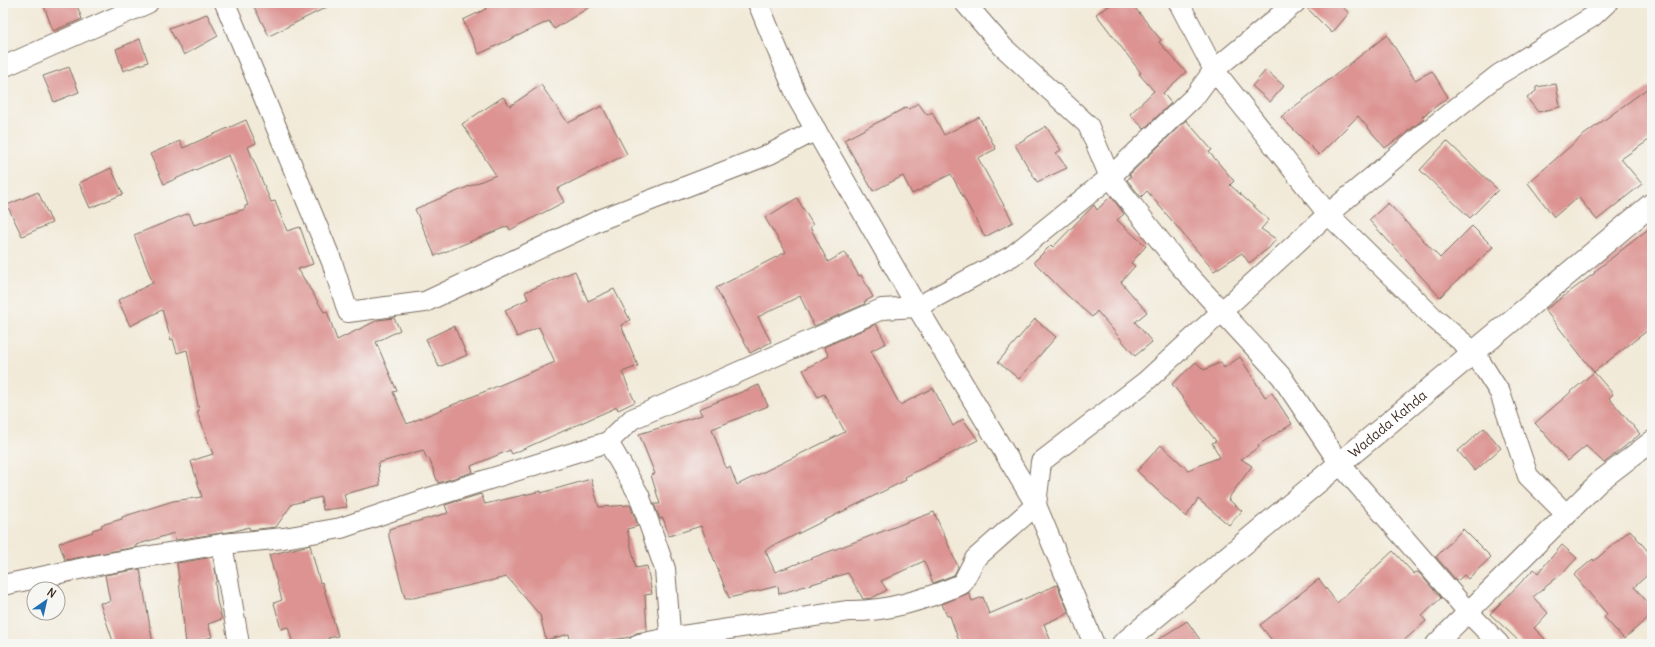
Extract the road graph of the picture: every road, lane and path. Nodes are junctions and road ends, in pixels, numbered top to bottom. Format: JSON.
{"nodes":[{"id":1,"x":148,"y":3,"type":"edge"},
{"id":2,"x":225,"y":3,"type":"edge"},
{"id":3,"x":758,"y":3,"type":"edge"},
{"id":4,"x":965,"y":3,"type":"edge"},
{"id":5,"x":1179,"y":3,"type":"edge"},
{"id":6,"x":1295,"y":3,"type":"edge"},
{"id":7,"x":1606,"y":3,"type":"edge"},
{"id":8,"x":3,"y":67,"type":"edge"},
{"id":9,"x":1214,"y":70,"type":"junction"},
{"id":10,"x":816,"y":130,"type":"junction"},
{"id":11,"x":1110,"y":177,"type":"junction"},
{"id":12,"x":1652,"y":204,"type":"edge"},
{"id":13,"x":1328,"y":214,"type":"junction"},
{"id":14,"x":917,"y":307,"type":"junction"},
{"id":15,"x":1221,"y":312,"type":"junction"},
{"id":16,"x":1474,"y":352,"type":"junction"},
{"id":17,"x":1652,"y":441,"type":"edge"},
{"id":18,"x":608,"y":442,"type":"junction"},
{"id":19,"x":1340,"y":464,"type":"junction"},
{"id":20,"x":1036,"y":505,"type":"junction"},
{"id":21,"x":1567,"y":515,"type":"junction"},
{"id":22,"x":222,"y":544,"type":"junction"},
{"id":23,"x":3,"y":585,"type":"edge"},
{"id":24,"x":1469,"y":613,"type":"junction"},
{"id":25,"x":670,"y":641,"type":"edge"},
{"id":26,"x":239,"y":644,"type":"edge"},
{"id":27,"x":639,"y":644,"type":"edge"},
{"id":28,"x":1094,"y":644,"type":"edge"},
{"id":29,"x":1123,"y":644,"type":"edge"},
{"id":30,"x":1436,"y":644,"type":"edge"},
{"id":31,"x":1499,"y":644,"type":"edge"}],
"edges":[{"from":1,"to":8,"type":"street"},
{"from":2,"to":10,"type":"street"},
{"from":3,"to":10,"type":"street"},
{"from":4,"to":11,"type":"street"},
{"from":5,"to":9,"type":"street"},
{"from":6,"to":9,"type":"street"},
{"from":7,"to":13,"type":"street"},
{"from":9,"to":11,"type":"street"},
{"from":9,"to":13,"type":"street"},
{"from":10,"to":14,"type":"street"},
{"from":11,"to":14,"type":"street"},
{"from":11,"to":15,"type":"street"},
{"from":12,"to":16,"type":"main road","name":"Wadada Kahda"},
{"from":13,"to":15,"type":"street"},
{"from":13,"to":16,"type":"street"},
{"from":14,"to":18,"type":"street"},
{"from":14,"to":20,"type":"street"},
{"from":15,"to":19,"type":"street"},
{"from":15,"to":20,"type":"street"},
{"from":16,"to":19,"type":"main road","name":"Wadada Kahda"},
{"from":16,"to":21,"type":"street"},
{"from":17,"to":21,"type":"street"},
{"from":18,"to":22,"type":"street"},
{"from":18,"to":25,"type":"street"},
{"from":19,"to":24,"type":"street"},
{"from":19,"to":29,"type":"main road","name":"Wadada Kahda"},
{"from":20,"to":25,"type":"street"},
{"from":20,"to":28,"type":"street"},
{"from":21,"to":24,"type":"street"},
{"from":22,"to":23,"type":"street"},
{"from":22,"to":26,"type":"street"},
{"from":24,"to":30,"type":"street"},
{"from":24,"to":31,"type":"street"},
{"from":25,"to":27,"type":"street"}]}
